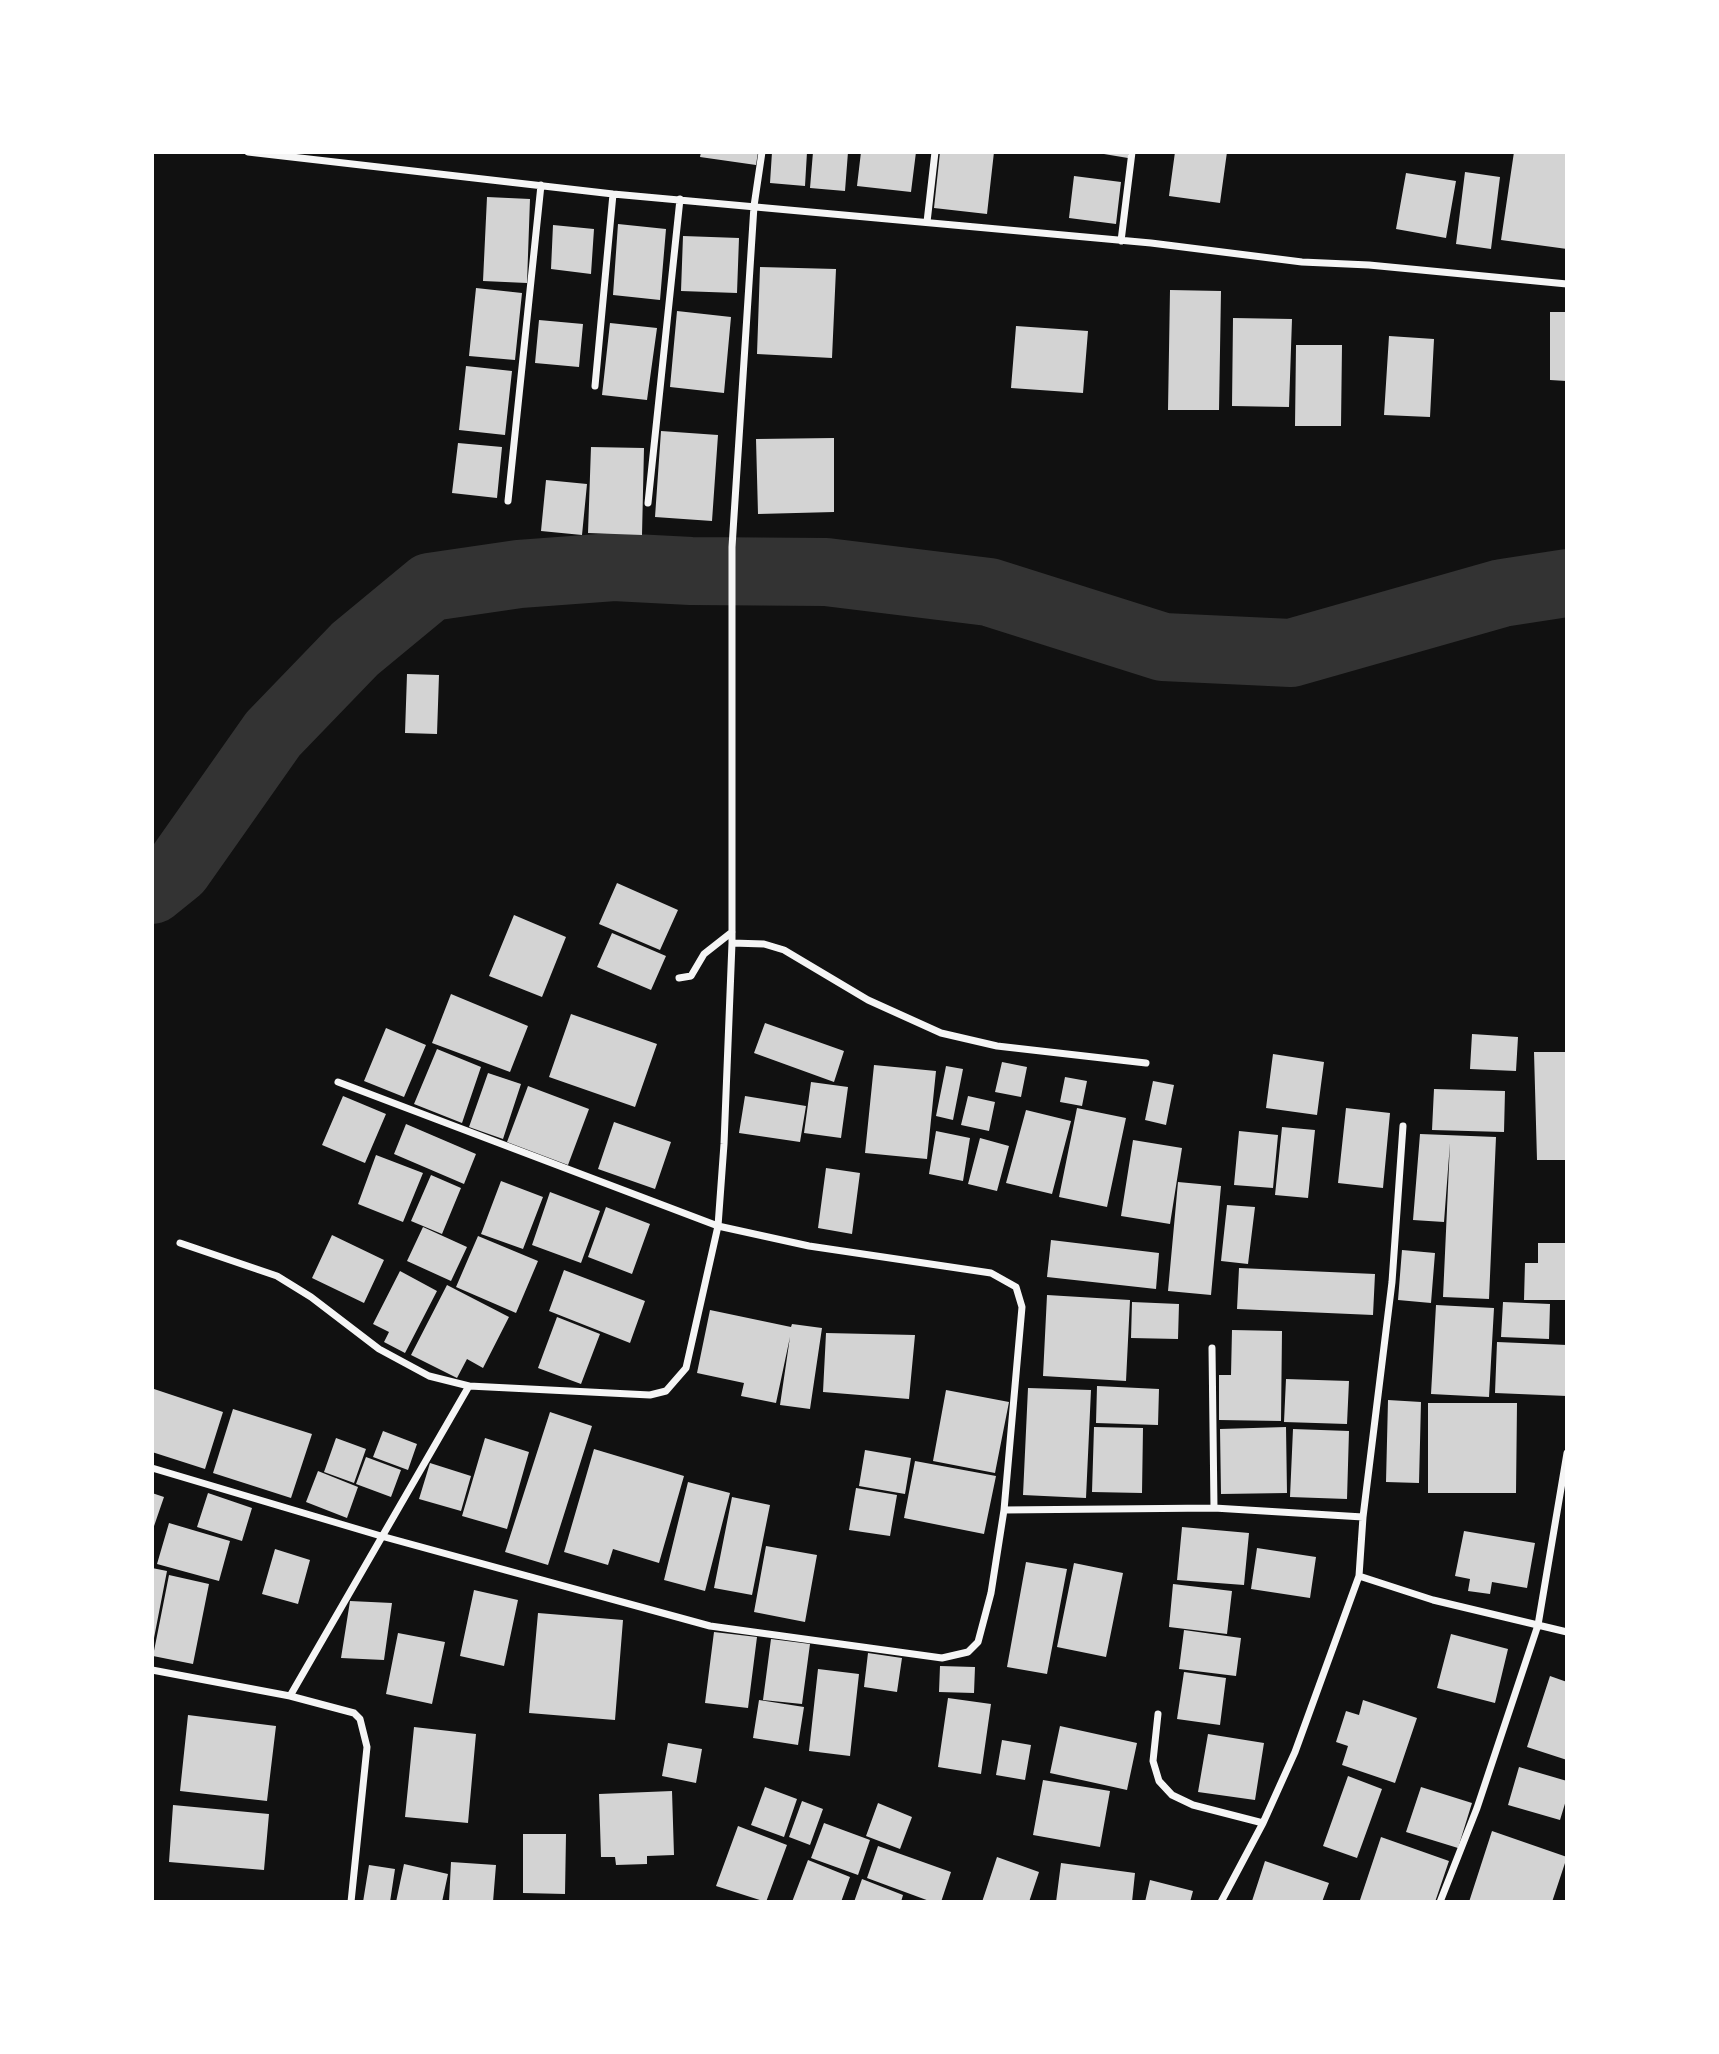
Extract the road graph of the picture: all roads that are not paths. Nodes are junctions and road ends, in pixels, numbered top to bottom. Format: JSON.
{"nodes":[{"id":1,"x":248,"y":152,"type":"edge"},
{"id":2,"x":762,"y":152,"type":"edge"},
{"id":3,"x":935,"y":152,"type":"edge"},
{"id":4,"x":1132,"y":152,"type":"edge"},
{"id":5,"x":541,"y":185,"type":"junction"},
{"id":6,"x":613,"y":194,"type":"junction"},
{"id":7,"x":680,"y":199,"type":"junction"},
{"id":8,"x":754,"y":206,"type":"junction"},
{"id":9,"x":928,"y":222,"type":"junction"},
{"id":10,"x":1121,"y":242,"type":"junction"},
{"id":11,"x":1567,"y":284,"type":"edge"},
{"id":12,"x":595,"y":386,"type":"dead end"},
{"id":13,"x":508,"y":502,"type":"dead end"},
{"id":14,"x":648,"y":503,"type":"dead end"},
{"id":15,"x":732,"y":932,"type":"junction"},
{"id":16,"x":732,"y":943,"type":"junction"},
{"id":17,"x":679,"y":978,"type":"dead end"},
{"id":18,"x":1146,"y":1063,"type":"dead end"},
{"id":19,"x":338,"y":1082,"type":"dead end"},
{"id":20,"x":1403,"y":1126,"type":"dead end"},
{"id":21,"x":718,"y":1226,"type":"junction"},
{"id":22,"x":180,"y":1243,"type":"dead end"},
{"id":23,"x":1212,"y":1348,"type":"dead end"},
{"id":24,"x":469,"y":1386,"type":"junction"},
{"id":25,"x":1567,"y":1452,"type":"edge"},
{"id":26,"x":152,"y":1468,"type":"edge"},
{"id":27,"x":1214,"y":1508,"type":"junction"},
{"id":28,"x":1004,"y":1510,"type":"junction"},
{"id":29,"x":1363,"y":1517,"type":"junction"},
{"id":30,"x":381,"y":1536,"type":"junction"},
{"id":31,"x":1359,"y":1576,"type":"junction"},
{"id":32,"x":1538,"y":1625,"type":"junction"},
{"id":33,"x":1567,"y":1632,"type":"edge"},
{"id":34,"x":152,"y":1670,"type":"edge"},
{"id":35,"x":290,"y":1696,"type":"junction"},
{"id":36,"x":1158,"y":1714,"type":"dead end"},
{"id":37,"x":1263,"y":1823,"type":"junction"},
{"id":38,"x":351,"y":1902,"type":"edge"},
{"id":39,"x":1221,"y":1902,"type":"edge"},
{"id":40,"x":1440,"y":1902,"type":"edge"}],
"edges":[{"from":1,"to":5,"type":"street"},
{"from":2,"to":8,"type":"street"},
{"from":3,"to":9,"type":"street"},
{"from":4,"to":10,"type":"street"},
{"from":5,"to":6,"type":"street"},
{"from":5,"to":13,"type":"street"},
{"from":6,"to":7,"type":"street"},
{"from":6,"to":12,"type":"street"},
{"from":7,"to":8,"type":"street"},
{"from":7,"to":14,"type":"street"},
{"from":8,"to":9,"type":"street"},
{"from":8,"to":15,"type":"street"},
{"from":9,"to":10,"type":"street"},
{"from":10,"to":11,"type":"street"},
{"from":15,"to":16,"type":"street"},
{"from":15,"to":17,"type":"street"},
{"from":16,"to":18,"type":"street"},
{"from":16,"to":21,"type":"street"},
{"from":19,"to":21,"type":"street"},
{"from":20,"to":29,"type":"street"},
{"from":21,"to":24,"type":"street"},
{"from":21,"to":28,"type":"street"},
{"from":22,"to":24,"type":"street"},
{"from":23,"to":27,"type":"street"},
{"from":24,"to":30,"type":"street"},
{"from":25,"to":32,"type":"street"},
{"from":26,"to":30,"type":"street"},
{"from":27,"to":28,"type":"street"},
{"from":27,"to":29,"type":"street"},
{"from":28,"to":30,"type":"street"},
{"from":29,"to":31,"type":"street"},
{"from":30,"to":35,"type":"street"},
{"from":31,"to":32,"type":"street"},
{"from":31,"to":37,"type":"street"},
{"from":32,"to":33,"type":"street"},
{"from":32,"to":40,"type":"street"},
{"from":34,"to":35,"type":"street"},
{"from":35,"to":38,"type":"street"},
{"from":36,"to":37,"type":"street"},
{"from":37,"to":39,"type":"street"}]}
